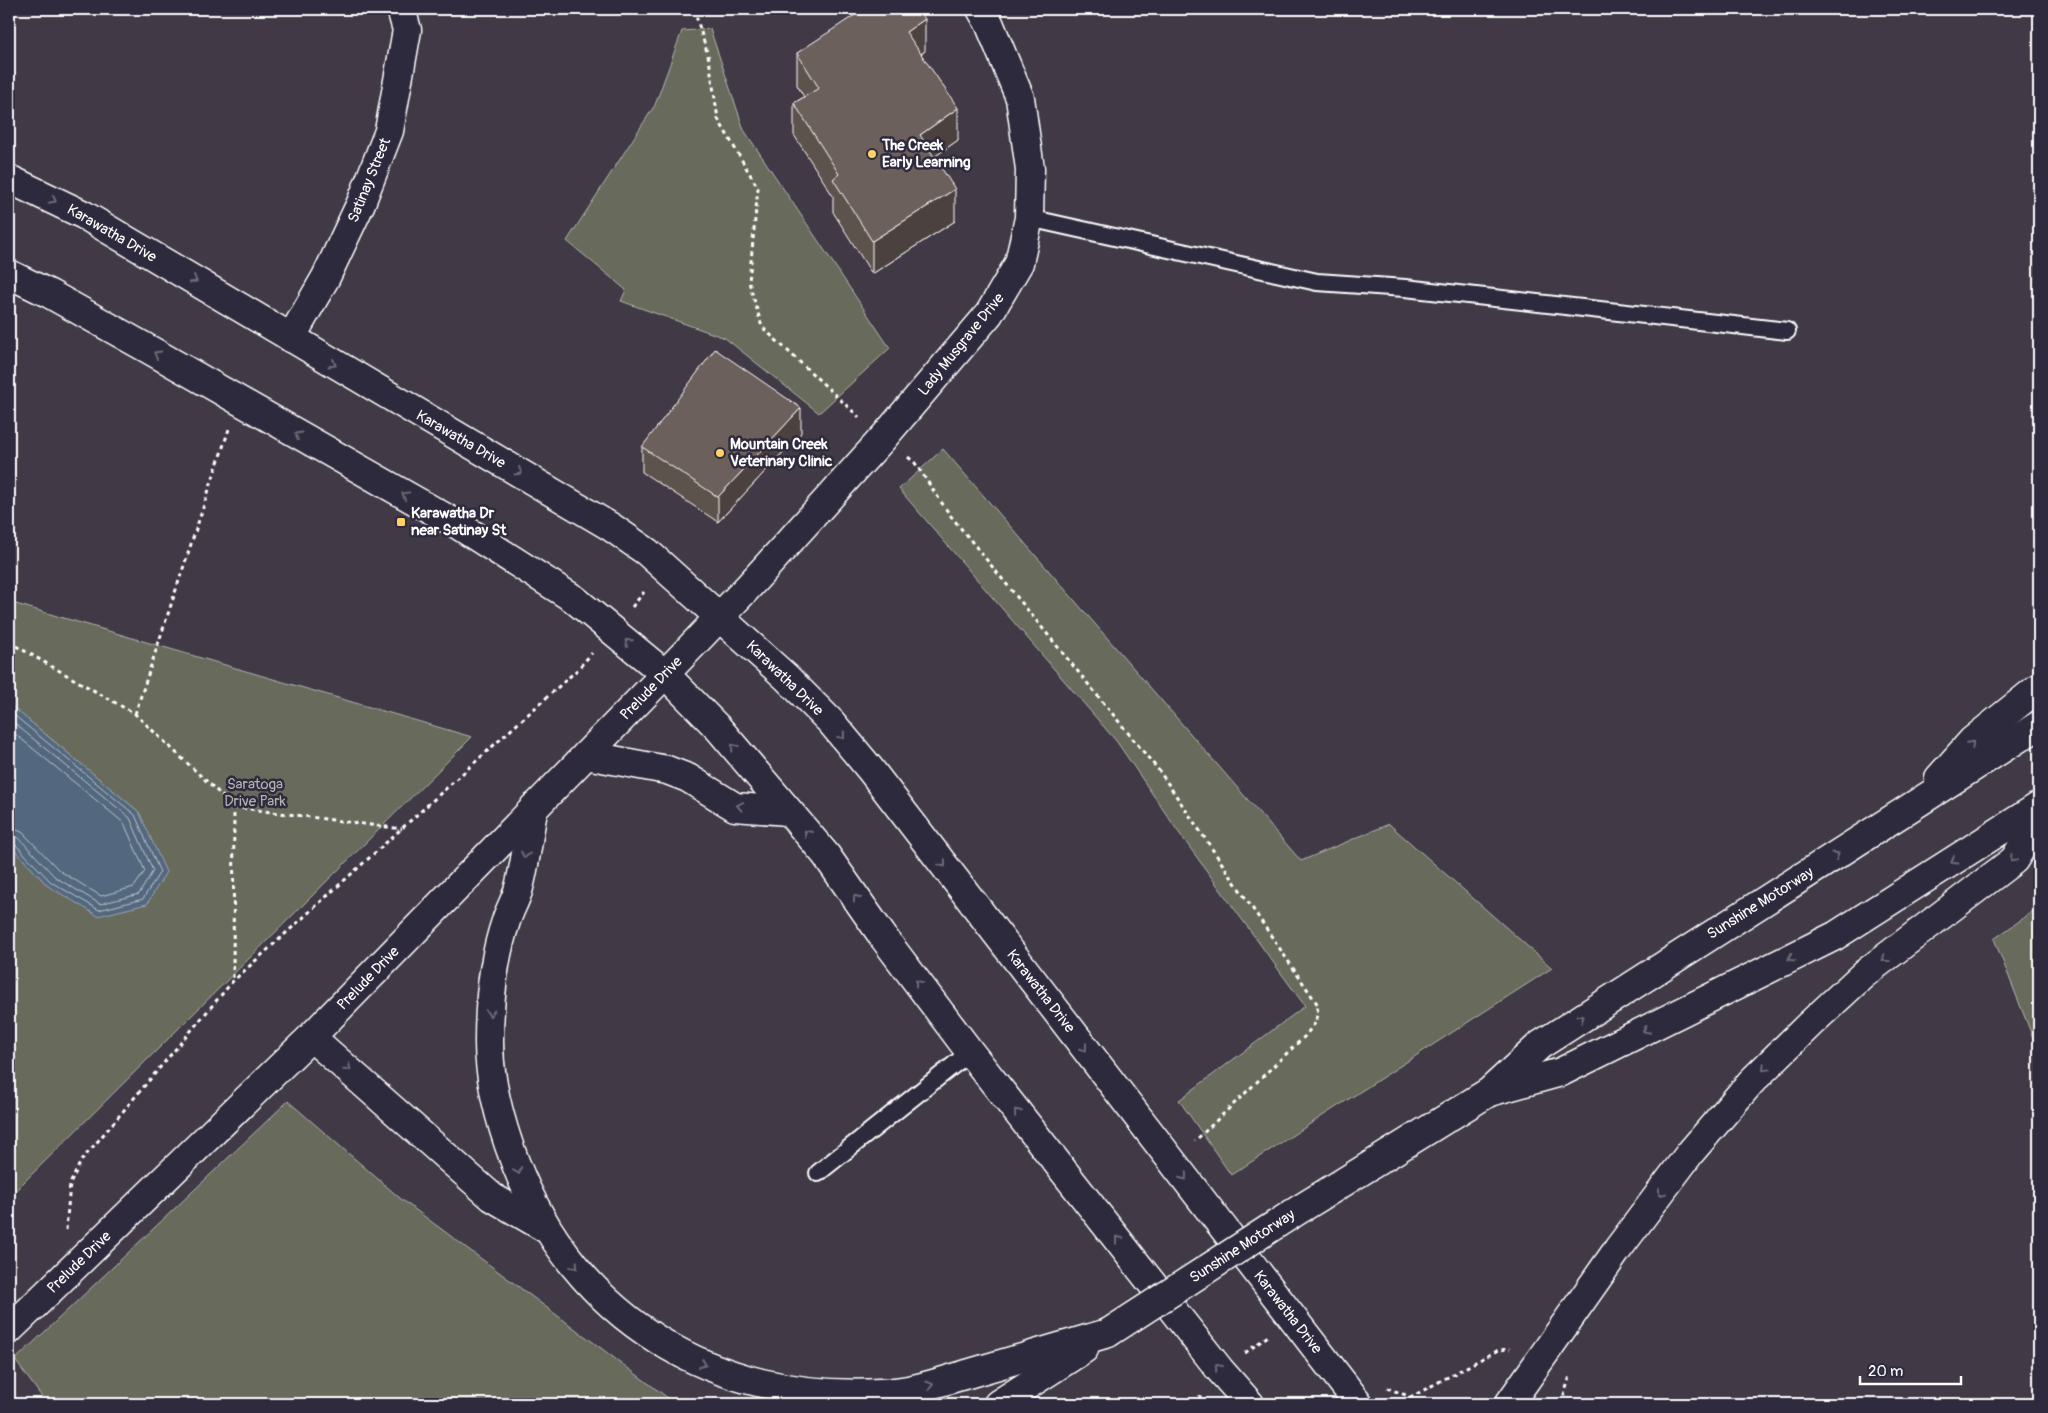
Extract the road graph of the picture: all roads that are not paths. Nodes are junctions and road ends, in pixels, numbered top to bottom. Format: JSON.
{"nodes":[{"id":1,"x":401,"y":9,"type":"edge"},
{"id":2,"x":981,"y":9,"type":"edge"},
{"id":3,"x":9,"y":179,"type":"edge"},
{"id":4,"x":1029,"y":218,"type":"junction"},
{"id":5,"x":9,"y":274,"type":"edge"},
{"id":6,"x":1787,"y":331,"type":"dead end"},
{"id":7,"x":291,"y":338,"type":"junction"},
{"id":8,"x":719,"y":617,"type":"junction"},
{"id":9,"x":665,"y":674,"type":"junction"},
{"id":10,"x":2039,"y":687,"type":"edge"},
{"id":11,"x":2039,"y":725,"type":"edge"},
{"id":12,"x":586,"y":755,"type":"junction"},
{"id":13,"x":1914,"y":806,"type":"junction"},
{"id":14,"x":2039,"y":806,"type":"edge"},
{"id":15,"x":534,"y":807,"type":"junction"},
{"id":16,"x":788,"y":811,"type":"junction"},
{"id":17,"x":2039,"y":819,"type":"edge"},
{"id":18,"x":311,"y":1037,"type":"junction"},
{"id":19,"x":970,"y":1052,"type":"junction"},
{"id":20,"x":1489,"y":1092,"type":"junction"},
{"id":21,"x":818,"y":1173,"type":"dead end"},
{"id":22,"x":545,"y":1228,"type":"junction"},
{"id":23,"x":9,"y":1330,"type":"edge"},
{"id":24,"x":1108,"y":1333,"type":"junction"},
{"id":25,"x":998,"y":1404,"type":"edge"},
{"id":26,"x":1250,"y":1404,"type":"edge"},
{"id":27,"x":1359,"y":1404,"type":"edge"},
{"id":28,"x":1509,"y":1404,"type":"edge"}],
"edges":[{"from":1,"to":7,"type":"main road","name":"Satinay Street"},
{"from":2,"to":4,"type":"main road","name":"Lady Musgrave Drive"},
{"from":3,"to":7,"type":"main road","name":"Karawatha Drive","one_way":true},
{"from":4,"to":6,"type":"lane"},
{"from":4,"to":8,"type":"main road","name":"Lady Musgrave Drive"},
{"from":9,"to":5,"type":"main road","one_way":true},
{"from":7,"to":8,"type":"main road","name":"Karawatha Drive","one_way":true},
{"from":8,"to":9,"type":"main road","name":"Prelude Drive"},
{"from":8,"to":27,"type":"main road","name":"Karawatha Drive","one_way":true},
{"from":9,"to":12,"type":"main road","name":"Prelude Drive"},
{"from":16,"to":9,"type":"main road","one_way":true},
{"from":13,"to":10,"type":"main road","one_way":true},
{"from":11,"to":13,"type":"main road","name":"Sunshine Motorway"},
{"from":12,"to":15,"type":"main road","name":"Prelude Drive"},
{"from":16,"to":12,"type":"main road","one_way":true},
{"from":20,"to":13,"type":"main road","name":"Sunshine Motorway","one_way":true},
{"from":14,"to":20,"type":"main road","name":"Sunshine Motorway","one_way":true},
{"from":15,"to":18,"type":"main road","name":"Prelude Drive"},
{"from":15,"to":22,"type":"main road","one_way":true},
{"from":19,"to":16,"type":"main road","one_way":true},
{"from":17,"to":28,"type":"main road","one_way":true},
{"from":18,"to":22,"type":"main road","one_way":true},
{"from":18,"to":23,"type":"main road","name":"Prelude Drive"},
{"from":19,"to":21,"type":"lane"},
{"from":26,"to":19,"type":"main road","one_way":true},
{"from":20,"to":24,"type":"main road","name":"Sunshine Motorway","bridge":true},
{"from":22,"to":24,"type":"main road","one_way":true},
{"from":24,"to":25,"type":"main road","name":"Sunshine Motorway"}]}
